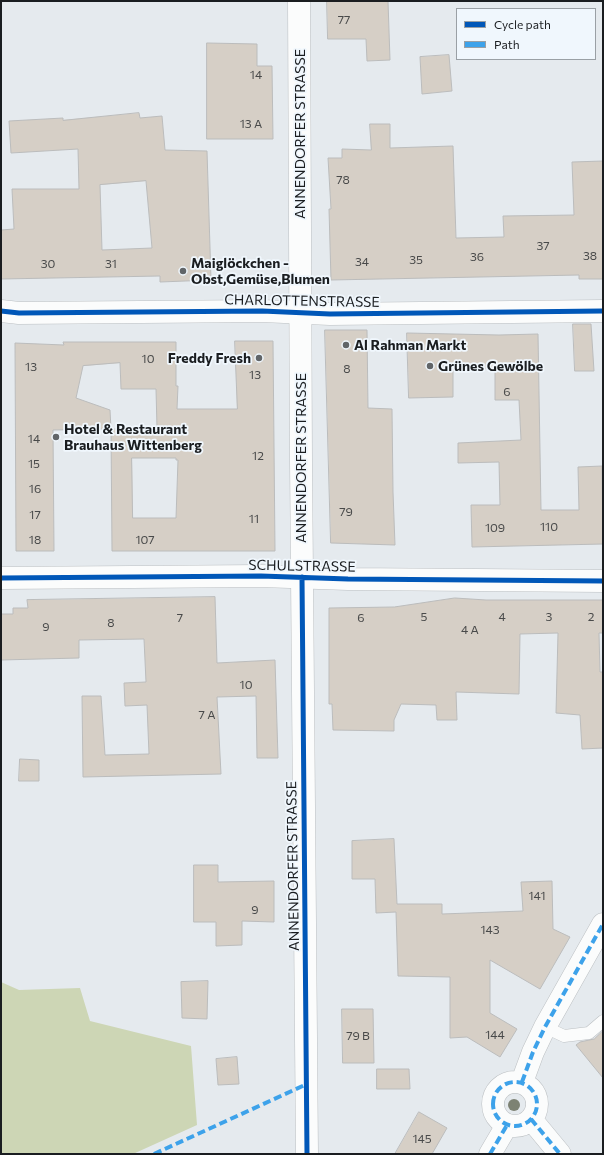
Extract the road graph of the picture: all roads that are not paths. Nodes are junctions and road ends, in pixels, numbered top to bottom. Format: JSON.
{"nodes":[{"id":1,"x":299,"y":1,"type":"edge"},
{"id":2,"x":1,"y":311,"type":"edge"},
{"id":3,"x":603,"y":311,"type":"edge"},
{"id":4,"x":301,"y":313,"type":"junction"},
{"id":5,"x":302,"y":577,"type":"junction"},
{"id":6,"x":1,"y":578,"type":"edge"},
{"id":7,"x":603,"y":581,"type":"edge"},
{"id":8,"x":603,"y":924,"type":"edge"},
{"id":9,"x":603,"y":1021,"type":"edge"},
{"id":10,"x":544,"y":1027,"type":"junction"},
{"id":11,"x":522,"y":1082,"type":"junction"},
{"id":12,"x":531,"y":1120,"type":"junction"},
{"id":13,"x":507,"y":1125,"type":"junction"},
{"id":14,"x":307,"y":1154,"type":"edge"},
{"id":15,"x":490,"y":1154,"type":"edge"},
{"id":16,"x":560,"y":1154,"type":"edge"}],
"edges":[{"from":1,"to":4,"type":"street","name":"ANNENDORFER STRASSE"},
{"from":2,"to":4,"type":"street","name":"CHARLOTTENSTRASSE"},
{"from":3,"to":4,"type":"street","name":"CHARLOTTENSTRASSE"},
{"from":4,"to":5,"type":"street","name":"ANNENDORFER STRASSE"},
{"from":5,"to":6,"type":"street","name":"SCHULSTRASSE"},
{"from":5,"to":7,"type":"street","name":"SCHULSTRASSE"},
{"from":5,"to":14,"type":"street","name":"ANNENDORFER STRASSE"},
{"from":8,"to":10,"type":"street"},
{"from":9,"to":10,"type":"lane"},
{"from":10,"to":11,"type":"street"},
{"from":11,"to":12,"type":"street"},
{"from":11,"to":13,"type":"street"},
{"from":12,"to":13,"type":"street"},
{"from":12,"to":16,"type":"street"},
{"from":13,"to":15,"type":"street"}]}
